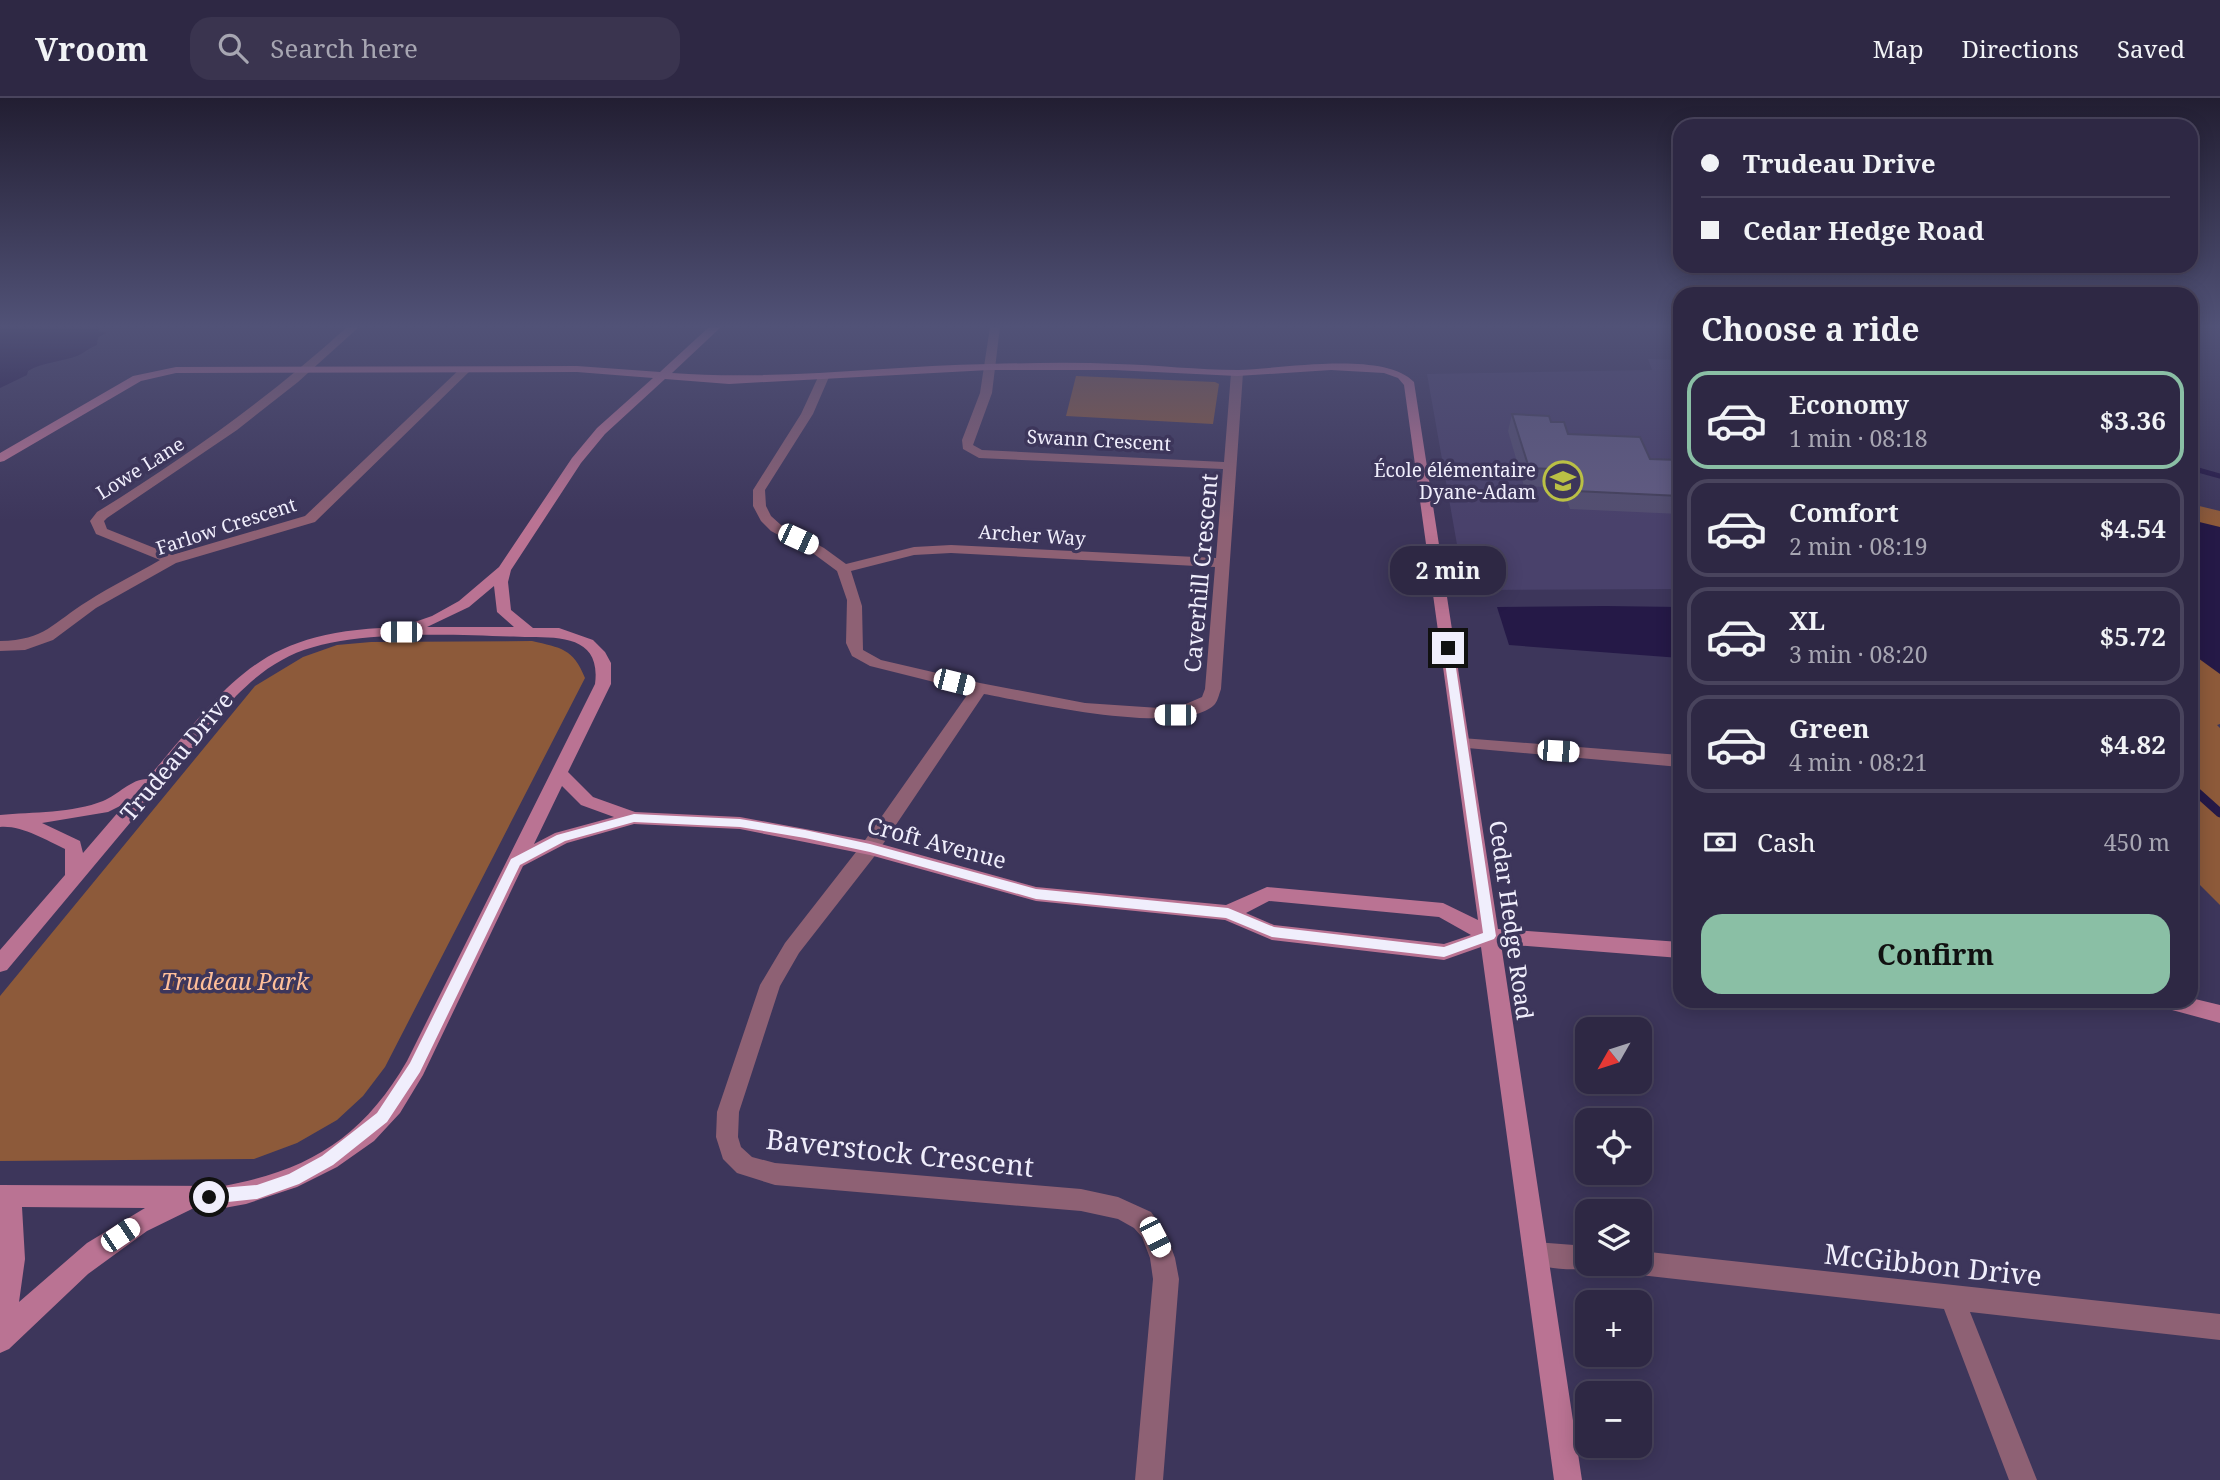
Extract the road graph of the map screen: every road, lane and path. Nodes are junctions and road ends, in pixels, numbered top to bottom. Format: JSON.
{"nodes":[{"id":1,"x":111,"y":391,"type":"edge"},
{"id":2,"x":281,"y":391,"type":"edge"},
{"id":3,"x":443,"y":391,"type":"edge"},
{"id":4,"x":645,"y":391,"type":"edge"},
{"id":5,"x":816,"y":391,"type":"edge"},
{"id":6,"x":986,"y":391,"type":"edge"},
{"id":7,"x":1236,"y":391,"type":"edge"},
{"id":8,"x":1411,"y":391,"type":"edge"},
{"id":9,"x":0,"y":458,"type":"edge"},
{"id":10,"x":1231,"y":466,"type":"junction"},
{"id":11,"x":171,"y":560,"type":"junction"},
{"id":12,"x":1222,"y":564,"type":"junction"},
{"id":13,"x":843,"y":569,"type":"junction"},
{"id":14,"x":504,"y":570,"type":"junction"},
{"id":15,"x":401,"y":632,"type":"junction"},
{"id":16,"x":529,"y":632,"type":"junction"},
{"id":17,"x":0,"y":646,"type":"edge"},
{"id":18,"x":980,"y":688,"type":"junction"},
{"id":19,"x":1462,"y":743,"type":"junction"},
{"id":20,"x":1673,"y":760,"type":"edge"},
{"id":21,"x":161,"y":772,"type":"junction"},
{"id":22,"x":559,"y":773,"type":"junction"},
{"id":23,"x":634,"y":818,"type":"junction"},
{"id":24,"x":1,"y":821,"type":"edge"},
{"id":25,"x":870,"y":848,"type":"junction"},
{"id":26,"x":515,"y":862,"type":"junction"},
{"id":27,"x":75,"y":875,"type":"junction"},
{"id":28,"x":1228,"y":913,"type":"junction"},
{"id":29,"x":1490,"y":936,"type":"junction"},
{"id":30,"x":1673,"y":949,"type":"edge"},
{"id":31,"x":0,"y":964,"type":"edge"},
{"id":32,"x":2196,"y":1008,"type":"edge"},
{"id":33,"x":2220,"y":1014,"type":"edge"},
{"id":34,"x":1,"y":1196,"type":"edge"},
{"id":35,"x":194,"y":1196,"type":"junction"},
{"id":36,"x":1535,"y":1254,"type":"junction"},
{"id":37,"x":1575,"y":1257,"type":"edge"},
{"id":38,"x":1652,"y":1264,"type":"edge"},
{"id":39,"x":1952,"y":1298,"type":"junction"},
{"id":40,"x":2220,"y":1327,"type":"edge"},
{"id":41,"x":0,"y":1340,"type":"edge"},
{"id":42,"x":1149,"y":1480,"type":"edge"},
{"id":43,"x":1568,"y":1480,"type":"edge"},
{"id":44,"x":2023,"y":1480,"type":"edge"}],
"edges":[{"from":1,"to":9,"type":"street"},
{"from":2,"to":11,"type":"street","name":"Lowe Lane"},
{"from":3,"to":11,"type":"street","name":"Farlow Crescent"},
{"from":4,"to":14,"type":"street","name":"Trudeau Drive"},
{"from":5,"to":13,"type":"street"},
{"from":6,"to":10,"type":"street","name":"Swann Crescent"},
{"from":7,"to":10,"type":"street","name":"Caverhill Crescent"},
{"from":8,"to":19,"type":"street","name":"Cedar Hedge Road"},
{"from":10,"to":12,"type":"street","name":"Caverhill Crescent"},
{"from":11,"to":17,"type":"street","name":"Farlow Crescent"},
{"from":12,"to":13,"type":"street","name":"Archer Way"},
{"from":12,"to":18,"type":"street","name":"Caverhill Crescent"},
{"from":13,"to":18,"type":"street","name":"Caverhill Crescent"},
{"from":14,"to":15,"type":"street","name":"Trudeau Drive"},
{"from":14,"to":16,"type":"street"},
{"from":15,"to":16,"type":"street","name":"Trudeau Drive"},
{"from":15,"to":21,"type":"street","name":"Trudeau Drive"},
{"from":16,"to":22,"type":"street","name":"Trudeau Drive"},
{"from":18,"to":25,"type":"street","name":"Baverstock Crescent"},
{"from":19,"to":20,"type":"street"},
{"from":19,"to":29,"type":"street","name":"Cedar Hedge Road"},
{"from":21,"to":24,"type":"street"},
{"from":21,"to":27,"type":"street","name":"Trudeau Drive"},
{"from":22,"to":23,"type":"street","name":"Croft Avenue"},
{"from":22,"to":26,"type":"street","name":"Trudeau Drive"},
{"from":23,"to":25,"type":"street","name":"Croft Avenue"},
{"from":23,"to":26,"type":"street","name":"Croft Avenue"},
{"from":24,"to":27,"type":"street"},
{"from":25,"to":28,"type":"street","name":"Croft Avenue"},
{"from":25,"to":42,"type":"street","name":"Baverstock Crescent"},
{"from":26,"to":35,"type":"street","name":"Trudeau Drive"},
{"from":27,"to":31,"type":"street","name":"Trudeau Drive"},
{"from":28,"to":29,"type":"street","name":"Croft Avenue"},
{"from":28,"to":29,"type":"street"},
{"from":29,"to":30,"type":"street"},
{"from":29,"to":36,"type":"street","name":"Cedar Hedge Road"},
{"from":32,"to":33,"type":"street"},
{"from":34,"to":35,"type":"street","name":"Trudeau Drive"},
{"from":34,"to":41,"type":"street","name":"Trudeau Drive"},
{"from":35,"to":41,"type":"street","name":"Trudeau Drive"},
{"from":36,"to":37,"type":"street"},
{"from":36,"to":43,"type":"street","name":"Cedar Hedge Road"},
{"from":38,"to":39,"type":"street","name":"McGibbon Drive"},
{"from":39,"to":40,"type":"street","name":"McGibbon Drive"},
{"from":39,"to":44,"type":"street"}]}
